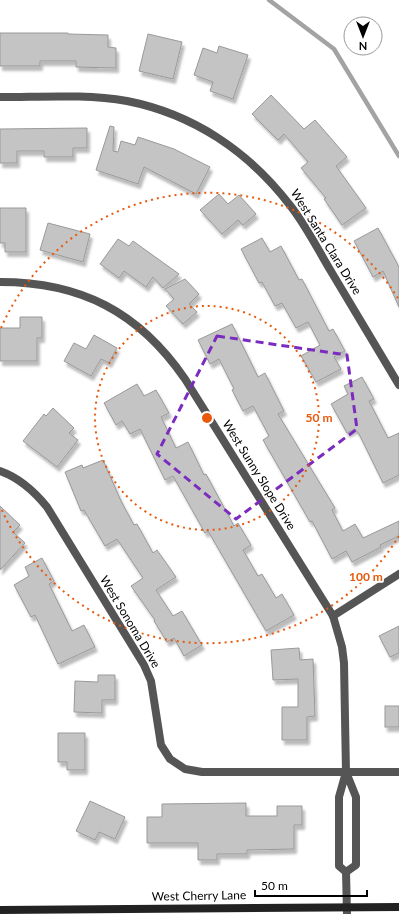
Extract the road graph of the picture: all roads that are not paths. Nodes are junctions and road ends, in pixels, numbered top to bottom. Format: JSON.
{"nodes":[{"id":1,"x":0,"y":97,"type":"edge"},
{"id":2,"x":0,"y":282,"type":"edge"},
{"id":3,"x":399,"y":385,"type":"edge"},
{"id":4,"x":0,"y":471,"type":"edge"},
{"id":5,"x":399,"y":574,"type":"edge"},
{"id":6,"x":332,"y":616,"type":"junction"},
{"id":7,"x":346,"y":772,"type":"junction"},
{"id":8,"x":399,"y":772,"type":"edge"},
{"id":9,"x":346,"y":872,"type":"junction"},
{"id":10,"x":399,"y":907,"type":"edge"},
{"id":11,"x":0,"y":910,"type":"edge"},
{"id":12,"x":347,"y":910,"type":"edge"}],
"edges":[{"from":1,"to":3,"type":"street","name":"West Santa Clara Drive"},
{"from":2,"to":6,"type":"street","name":"West Sunny Slope Drive"},
{"from":4,"to":7,"type":"street","name":"West Sonoma Drive"},
{"from":5,"to":6,"type":"street"},
{"from":6,"to":7,"type":"street","name":"West Sunny Slope Drive"},
{"from":7,"to":8,"type":"street","name":"West Sonoma Drive"},
{"from":7,"to":9,"type":"street","name":"West Sunny Slope Drive"},
{"from":7,"to":9,"type":"street","name":"West Sunny Slope Drive"},
{"from":9,"to":12,"type":"street","name":"West Sunny Slope Drive"},
{"from":10,"to":12,"type":"main road","name":"West Cherry Lane"},
{"from":11,"to":12,"type":"main road","name":"West Cherry Lane"}]}
